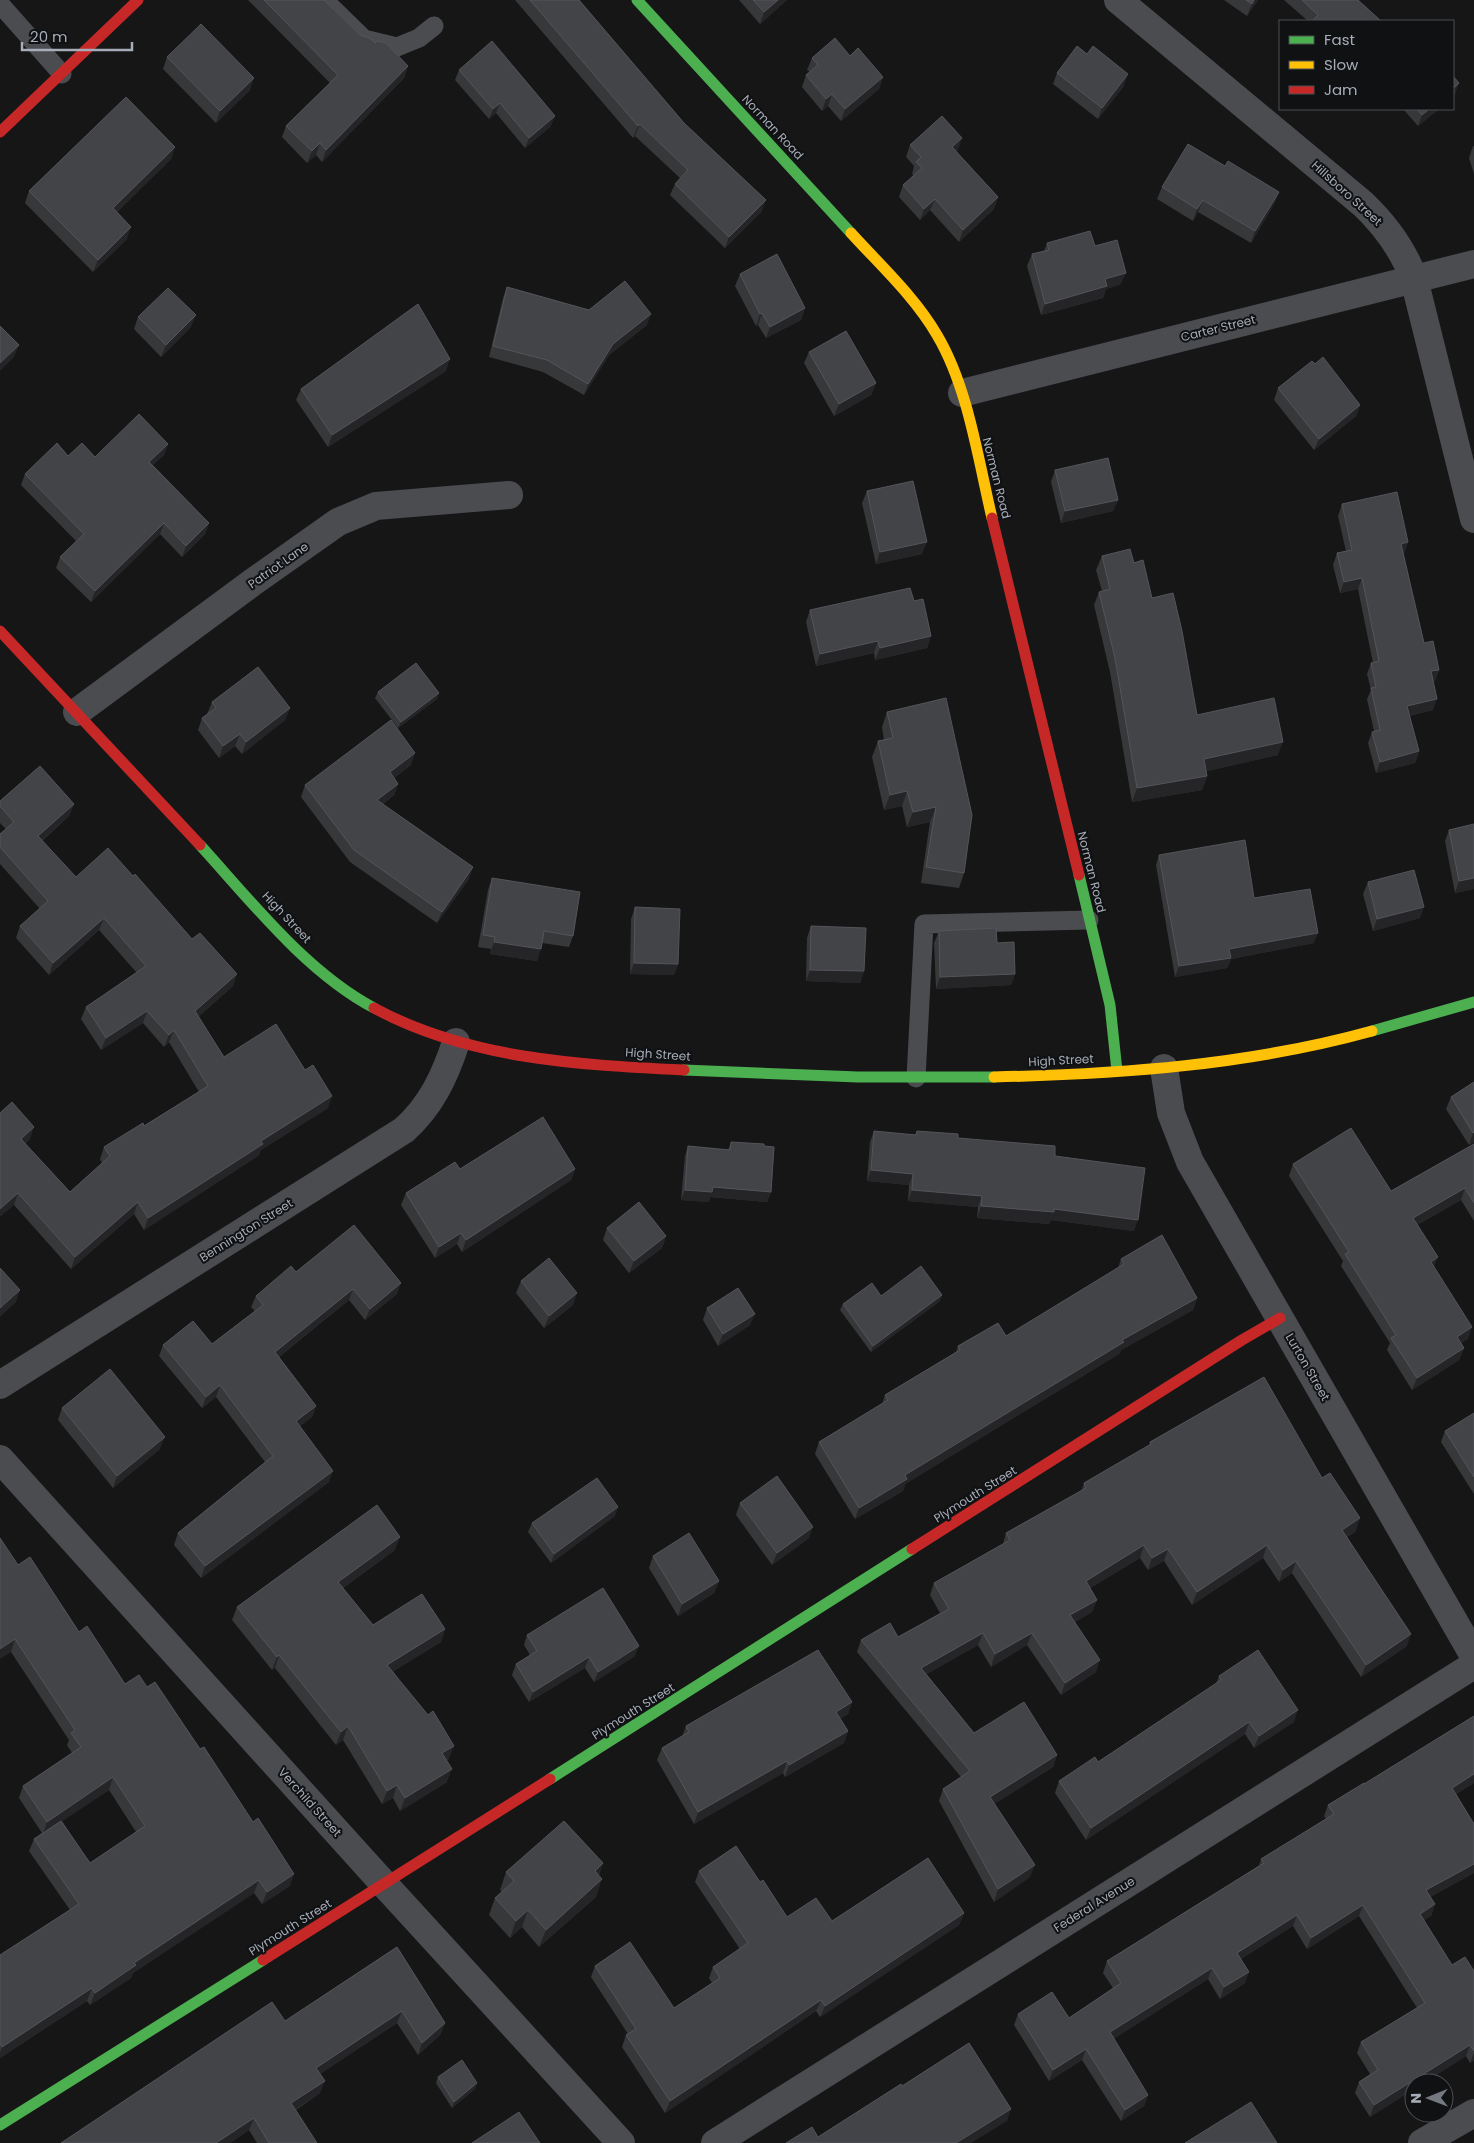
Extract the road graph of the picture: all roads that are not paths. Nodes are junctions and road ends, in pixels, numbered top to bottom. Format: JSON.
{"nodes":[{"id":1,"x":138,"y":0,"type":"edge"},
{"id":2,"x":324,"y":0,"type":"edge"},
{"id":3,"x":637,"y":0,"type":"edge"},
{"id":4,"x":1118,"y":0,"type":"edge"},
{"id":5,"x":0,"y":4,"type":"edge"},
{"id":6,"x":434,"y":26,"type":"dead end"},
{"id":7,"x":62,"y":74,"type":"junction"},
{"id":8,"x":0,"y":132,"type":"edge"},
{"id":9,"x":1474,"y":264,"type":"edge"},
{"id":10,"x":1414,"y":279,"type":"junction"},
{"id":11,"x":962,"y":393,"type":"junction"},
{"id":12,"x":509,"y":495,"type":"dead end"},
{"id":13,"x":1474,"y":520,"type":"edge"},
{"id":14,"x":0,"y":631,"type":"edge"},
{"id":15,"x":77,"y":712,"type":"junction"},
{"id":16,"x":1089,"y":920,"type":"junction"},
{"id":17,"x":1474,"y":1002,"type":"edge"},
{"id":18,"x":456,"y":1042,"type":"junction"},
{"id":19,"x":1164,"y":1068,"type":"junction"},
{"id":20,"x":1117,"y":1071,"type":"junction"},
{"id":21,"x":916,"y":1078,"type":"junction"},
{"id":22,"x":1280,"y":1318,"type":"junction"},
{"id":23,"x":0,"y":1385,"type":"edge"},
{"id":24,"x":0,"y":1459,"type":"edge"},
{"id":25,"x":1474,"y":1656,"type":"edge"},
{"id":26,"x":1474,"y":1665,"type":"edge"},
{"id":27,"x":384,"y":1884,"type":"junction"},
{"id":28,"x":1474,"y":2113,"type":"edge"},
{"id":29,"x":0,"y":2125,"type":"edge"},
{"id":30,"x":621,"y":2143,"type":"edge"},
{"id":31,"x":715,"y":2143,"type":"edge"},
{"id":32,"x":1422,"y":2143,"type":"edge"}],
"edges":[{"from":1,"to":7,"type":"street"},
{"from":2,"to":6,"type":"lane"},
{"from":3,"to":11,"type":"street","name":"Norman Road"},
{"from":4,"to":10,"type":"street","name":"Hillsboro Street"},
{"from":5,"to":7,"type":"lane"},
{"from":7,"to":8,"type":"street"},
{"from":9,"to":10,"type":"street","name":"Carter Street"},
{"from":10,"to":11,"type":"street","name":"Carter Street"},
{"from":10,"to":13,"type":"street","name":"Hillsboro Street"},
{"from":11,"to":16,"type":"street","name":"Norman Road"},
{"from":12,"to":15,"type":"street","name":"Patriot Lane"},
{"from":14,"to":15,"type":"street","name":"High Street"},
{"from":15,"to":18,"type":"street","name":"High Street"},
{"from":16,"to":20,"type":"street","name":"Norman Road"},
{"from":16,"to":21,"type":"lane"},
{"from":17,"to":19,"type":"street","name":"High Street"},
{"from":18,"to":21,"type":"street","name":"High Street"},
{"from":18,"to":23,"type":"street","name":"Bennington Street"},
{"from":19,"to":20,"type":"street","name":"High Street"},
{"from":19,"to":22,"type":"street","name":"Lurton Street"},
{"from":20,"to":21,"type":"street","name":"High Street"},
{"from":22,"to":25,"type":"street","name":"Lurton Street"},
{"from":22,"to":27,"type":"street","name":"Plymouth Street"},
{"from":24,"to":27,"type":"street","name":"Verchild Street"},
{"from":26,"to":31,"type":"street","name":"Federal Avenue"},
{"from":27,"to":29,"type":"street","name":"Plymouth Street"},
{"from":27,"to":30,"type":"street","name":"Verchild Street"},
{"from":28,"to":32,"type":"street"}]}
